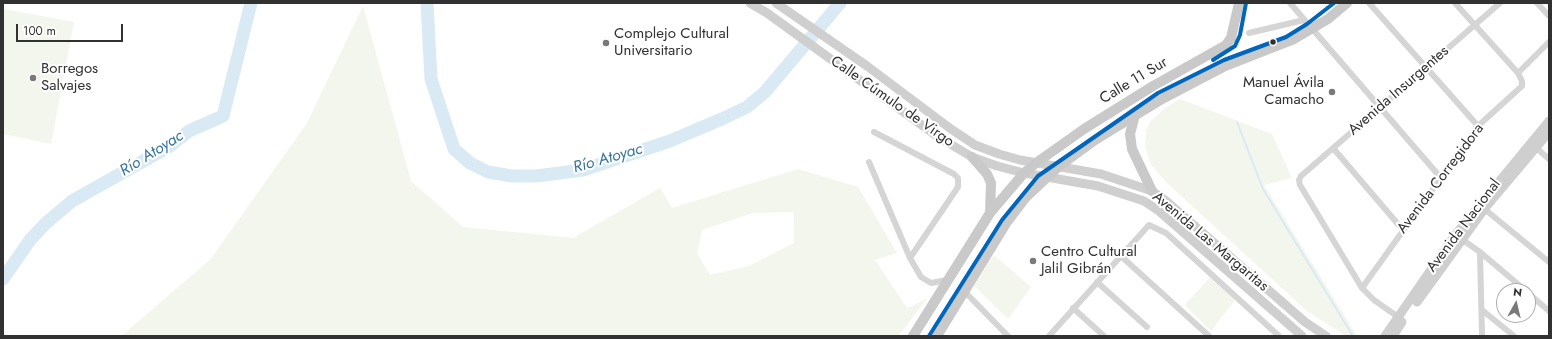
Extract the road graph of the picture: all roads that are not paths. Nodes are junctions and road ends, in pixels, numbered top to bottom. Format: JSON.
{"nodes":[{"id":1,"x":750,"y":3,"type":"edge"},
{"id":2,"x":776,"y":3,"type":"edge"},
{"id":3,"x":1239,"y":3,"type":"edge"},
{"id":4,"x":1290,"y":3,"type":"edge"},
{"id":5,"x":1347,"y":3,"type":"edge"},
{"id":6,"x":1369,"y":3,"type":"edge"},
{"id":7,"x":1455,"y":3,"type":"edge"},
{"id":8,"x":1500,"y":3,"type":"edge"},
{"id":9,"x":1538,"y":3,"type":"edge"},
{"id":10,"x":1549,"y":16,"type":"edge"},
{"id":11,"x":1304,"y":20,"type":"junction"},
{"id":12,"x":1474,"y":26,"type":"junction"},
{"id":13,"x":1312,"y":30,"type":"junction"},
{"id":14,"x":1249,"y":33,"type":"dead end"},
{"id":15,"x":1549,"y":42,"type":"edge"},
{"id":16,"x":1427,"y":68,"type":"junction"},
{"id":17,"x":1518,"y":73,"type":"junction"},
{"id":18,"x":1380,"y":108,"type":"junction"},
{"id":19,"x":1135,"y":115,"type":"junction"},
{"id":20,"x":1549,"y":121,"type":"edge"},
{"id":21,"x":1478,"y":126,"type":"junction"},
{"id":22,"x":1084,"y":129,"type":"junction"},
{"id":23,"x":874,"y":132,"type":"dead end"},
{"id":24,"x":1549,"y":132,"type":"edge"},
{"id":25,"x":1095,"y":140,"type":"junction"},
{"id":26,"x":1533,"y":145,"type":"junction"},
{"id":27,"x":1333,"y":148,"type":"junction"},
{"id":28,"x":972,"y":157,"type":"junction"},
{"id":29,"x":1549,"y":159,"type":"edge"},
{"id":30,"x":869,"y":162,"type":"dead end"},
{"id":31,"x":1036,"y":163,"type":"junction"},
{"id":32,"x":1058,"y":167,"type":"junction"},
{"id":33,"x":1024,"y":173,"type":"junction"},
{"id":34,"x":1046,"y":178,"type":"junction"},
{"id":35,"x":1441,"y":178,"type":"junction"},
{"id":36,"x":1152,"y":191,"type":"junction"},
{"id":37,"x":1482,"y":206,"type":"junction"},
{"id":38,"x":990,"y":213,"type":"junction"},
{"id":39,"x":1403,"y":230,"type":"junction"},
{"id":40,"x":1458,"y":237,"type":"junction"},
{"id":41,"x":1480,"y":252,"type":"junction"},
{"id":42,"x":1122,"y":257,"type":"junction"},
{"id":43,"x":910,"y":258,"type":"junction"},
{"id":44,"x":1549,"y":262,"type":"edge"},
{"id":45,"x":947,"y":280,"type":"junction"},
{"id":46,"x":1097,"y":282,"type":"junction"},
{"id":47,"x":1516,"y":283,"type":"edge"},
{"id":48,"x":1362,"y":288,"type":"junction"},
{"id":49,"x":964,"y":292,"type":"junction"},
{"id":50,"x":1536,"y":300,"type":"edge"},
{"id":51,"x":1073,"y":308,"type":"junction"},
{"id":52,"x":1482,"y":310,"type":"junction"},
{"id":53,"x":1549,"y":311,"type":"edge"},
{"id":54,"x":1401,"y":319,"type":"junction"},
{"id":55,"x":1146,"y":327,"type":"dead end"},
{"id":56,"x":913,"y":336,"type":"edge"},
{"id":57,"x":937,"y":336,"type":"edge"},
{"id":58,"x":1008,"y":336,"type":"edge"},
{"id":59,"x":1049,"y":336,"type":"edge"},
{"id":60,"x":1104,"y":336,"type":"edge"},
{"id":61,"x":1210,"y":336,"type":"edge"},
{"id":62,"x":1279,"y":336,"type":"edge"},
{"id":63,"x":1302,"y":336,"type":"edge"},
{"id":64,"x":1326,"y":336,"type":"edge"},
{"id":65,"x":1385,"y":336,"type":"edge"},
{"id":66,"x":1393,"y":336,"type":"edge"},
{"id":67,"x":1482,"y":336,"type":"edge"},
{"id":68,"x":1514,"y":336,"type":"edge"}],
"edges":[{"from":1,"to":28,"type":"main road","name":"Calle Cúmulo de Virgo"},
{"from":2,"to":31,"type":"main road","name":"Calle Cúmulo de Virgo"},
{"from":3,"to":22,"type":"main road","name":"Calle 11 Sur"},
{"from":4,"to":11,"type":"street"},
{"from":5,"to":13,"type":"main road","name":"Calle 11 Sur"},
{"from":6,"to":16,"type":"street"},
{"from":7,"to":12,"type":"street"},
{"from":8,"to":12,"type":"street","name":"Avenida Insurgentes"},
{"from":9,"to":10,"type":"street"},
{"from":11,"to":13,"type":"street"},
{"from":11,"to":14,"type":"street"},
{"from":12,"to":16,"type":"street","name":"Avenida Insurgentes"},
{"from":12,"to":17,"type":"street"},
{"from":13,"to":18,"type":"street"},
{"from":13,"to":19,"type":"main road","name":"Calle 11 Sur"},
{"from":15,"to":17,"type":"street"},
{"from":16,"to":18,"type":"street","name":"Avenida Insurgentes"},
{"from":16,"to":21,"type":"street"},
{"from":17,"to":21,"type":"street","name":"Avenida Corregidora"},
{"from":18,"to":27,"type":"street","name":"Avenida Insurgentes"},
{"from":18,"to":35,"type":"street"},
{"from":19,"to":25,"type":"main road","name":"Calle 11 Sur"},
{"from":19,"to":36,"type":"main road"},
{"from":20,"to":26,"type":"main road","name":"Avenida Nacional"},
{"from":21,"to":35,"type":"street","name":"Avenida Corregidora"},
{"from":22,"to":25,"type":"main road"},
{"from":22,"to":31,"type":"main road","name":"Calle 11 Sur"},
{"from":23,"to":43,"type":"street"},
{"from":24,"to":26,"type":"main road","name":"Avenida Nacional"},
{"from":25,"to":32,"type":"main road","name":"Calle 11 Sur"},
{"from":26,"to":29,"type":"street"},
{"from":26,"to":37,"type":"main road","name":"Avenida Nacional"},
{"from":27,"to":39,"type":"street"},
{"from":27,"to":48,"type":"street","name":"Avenida Insurgentes"},
{"from":28,"to":33,"type":"main road","name":"Calle Cúmulo de Virgo"},
{"from":28,"to":38,"type":"main road"},
{"from":30,"to":43,"type":"street"},
{"from":31,"to":32,"type":"main road","name":"Avenida Las Margaritas"},
{"from":31,"to":33,"type":"main road","name":"Calle 11 Sur"},
{"from":32,"to":34,"type":"main road","name":"Calle 11 Sur"},
{"from":32,"to":36,"type":"main road","name":"Avenida Las Margaritas"},
{"from":33,"to":34,"type":"main road","name":"Calle Cúmulo de Virgo"},
{"from":33,"to":38,"type":"main road","name":"Calle 11 Sur"},
{"from":34,"to":49,"type":"main road","name":"Calle 11 Sur"},
{"from":34,"to":63,"type":"main road","name":"Avenida Las Margaritas"},
{"from":35,"to":39,"type":"street","name":"Avenida Corregidora"},
{"from":36,"to":64,"type":"main road","name":"Avenida Las Margaritas"},
{"from":37,"to":40,"type":"main road","name":"Avenida Nacional"},
{"from":37,"to":44,"type":"street"},
{"from":38,"to":45,"type":"main road","name":"Calle 11 Sur"},
{"from":39,"to":48,"type":"street","name":"Avenida Corregidora"},
{"from":40,"to":41,"type":"street"},
{"from":40,"to":54,"type":"main road","name":"Avenida Nacional"},
{"from":41,"to":47,"type":"street"},
{"from":41,"to":52,"type":"street"},
{"from":42,"to":46,"type":"street"},
{"from":42,"to":61,"type":"street"},
{"from":42,"to":62,"type":"street"},
{"from":43,"to":45,"type":"street"},
{"from":45,"to":56,"type":"main road","name":"Calle 11 Sur"},
{"from":46,"to":51,"type":"street"},
{"from":46,"to":55,"type":"street"},
{"from":48,"to":54,"type":"street"},
{"from":49,"to":57,"type":"main road","name":"Calle 11 Sur"},
{"from":49,"to":58,"type":"street"},
{"from":50,"to":53,"type":"street"},
{"from":51,"to":59,"type":"street"},
{"from":51,"to":60,"type":"street"},
{"from":52,"to":67,"type":"street"},
{"from":52,"to":68,"type":"street"},
{"from":54,"to":65,"type":"main road","name":"Avenida Nacional"},
{"from":54,"to":66,"type":"main road","name":"Avenida Nacional"}]}
